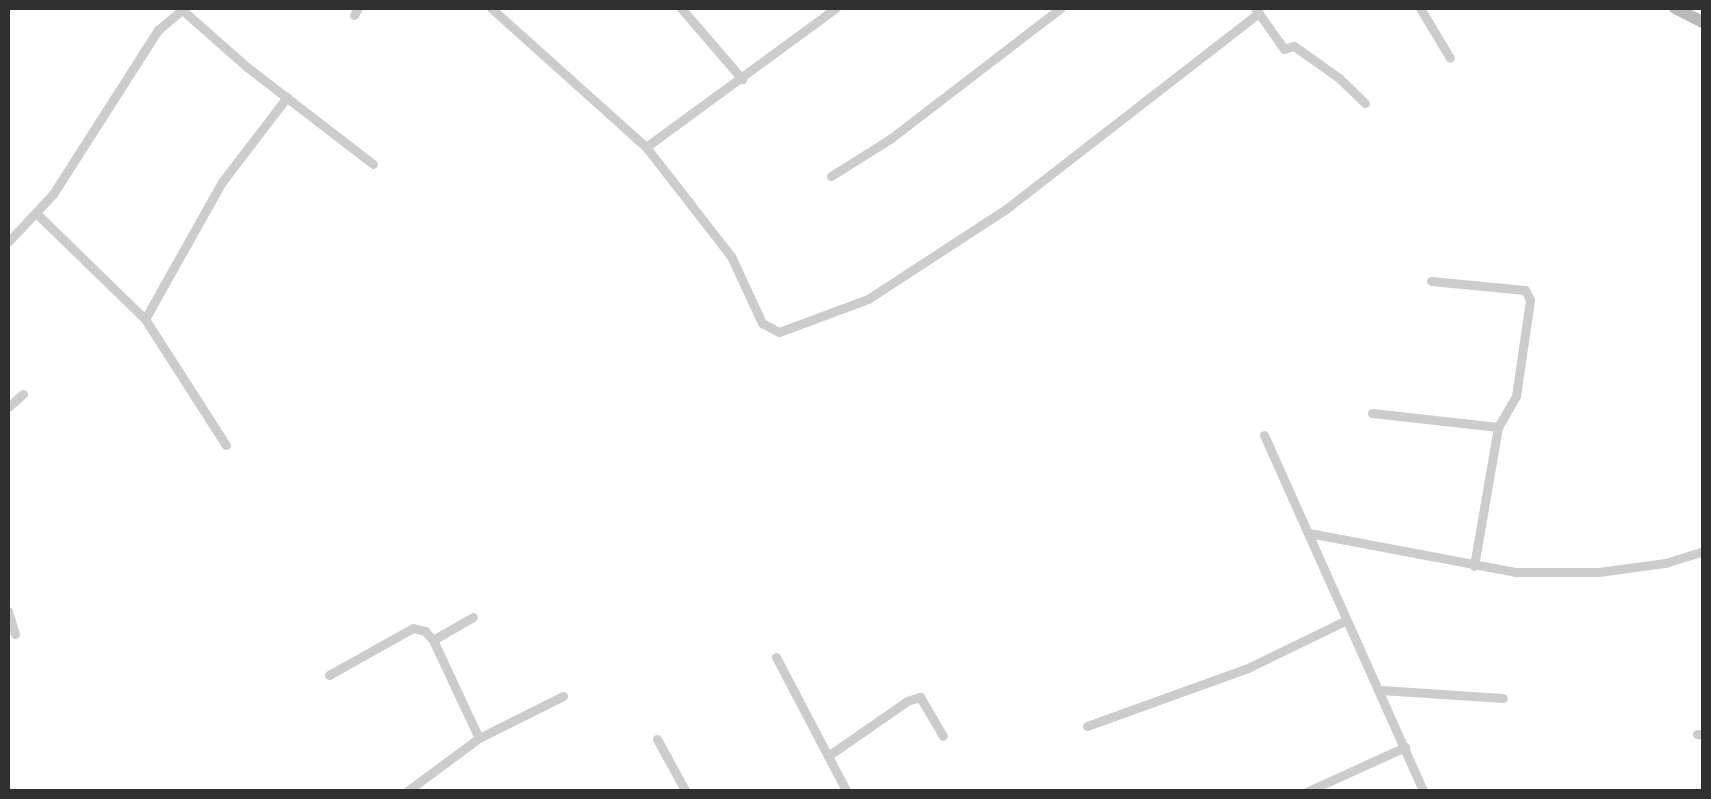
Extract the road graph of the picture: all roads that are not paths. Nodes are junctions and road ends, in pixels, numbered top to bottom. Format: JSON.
{"nodes":[{"id":1,"x":182,"y":8,"type":"edge"},
{"id":2,"x":491,"y":8,"type":"edge"},
{"id":3,"x":681,"y":8,"type":"edge"},
{"id":4,"x":836,"y":8,"type":"edge"},
{"id":5,"x":1060,"y":8,"type":"edge"},
{"id":6,"x":1420,"y":8,"type":"edge"},
{"id":7,"x":1675,"y":8,"type":"edge"},
{"id":8,"x":1257,"y":10,"type":"edge"},
{"id":9,"x":1704,"y":23,"type":"edge"},
{"id":10,"x":1450,"y":58,"type":"dead end"},
{"id":11,"x":742,"y":79,"type":"junction"},
{"id":12,"x":286,"y":97,"type":"junction"},
{"id":13,"x":1366,"y":104,"type":"dead end"},
{"id":14,"x":646,"y":147,"type":"junction"},
{"id":15,"x":374,"y":164,"type":"dead end"},
{"id":16,"x":831,"y":176,"type":"dead end"},
{"id":17,"x":38,"y":215,"type":"junction"},
{"id":18,"x":8,"y":242,"type":"edge"},
{"id":19,"x":1431,"y":281,"type":"dead end"},
{"id":20,"x":145,"y":319,"type":"junction"},
{"id":21,"x":23,"y":394,"type":"dead end"},
{"id":22,"x":8,"y":407,"type":"edge"},
{"id":23,"x":1372,"y":413,"type":"dead end"},
{"id":24,"x":1498,"y":427,"type":"junction"},
{"id":25,"x":1264,"y":435,"type":"dead end"},
{"id":26,"x":226,"y":444,"type":"dead end"},
{"id":27,"x":1309,"y":533,"type":"junction"},
{"id":28,"x":1704,"y":552,"type":"edge"},
{"id":29,"x":1474,"y":566,"type":"junction"},
{"id":30,"x":8,"y":611,"type":"edge"},
{"id":31,"x":473,"y":616,"type":"dead end"},
{"id":32,"x":1345,"y":622,"type":"junction"},
{"id":33,"x":15,"y":634,"type":"dead end"},
{"id":34,"x":433,"y":640,"type":"junction"},
{"id":35,"x":776,"y":657,"type":"dead end"},
{"id":36,"x":328,"y":675,"type":"dead end"},
{"id":37,"x":1381,"y":690,"type":"junction"},
{"id":38,"x":562,"y":696,"type":"dead end"},
{"id":39,"x":1504,"y":698,"type":"dead end"},
{"id":40,"x":1087,"y":726,"type":"dead end"},
{"id":41,"x":944,"y":736,"type":"dead end"},
{"id":42,"x":479,"y":738,"type":"junction"},
{"id":43,"x":656,"y":739,"type":"dead end"},
{"id":44,"x":1405,"y":747,"type":"junction"},
{"id":45,"x":828,"y":756,"type":"junction"},
{"id":46,"x":425,"y":780,"type":"junction"},
{"id":47,"x":406,"y":791,"type":"edge"},
{"id":48,"x":424,"y":792,"type":"edge"},
{"id":49,"x":686,"y":792,"type":"edge"},
{"id":50,"x":847,"y":792,"type":"edge"},
{"id":51,"x":1306,"y":792,"type":"edge"},
{"id":52,"x":1424,"y":792,"type":"edge"}],
"edges":[{"from":1,"to":12,"type":"street"},
{"from":1,"to":17,"type":"street"},
{"from":2,"to":14,"type":"street"},
{"from":3,"to":11,"type":"street"},
{"from":4,"to":11,"type":"street"},
{"from":5,"to":16,"type":"street"},
{"from":6,"to":10,"type":"street"},
{"from":7,"to":9,"type":"street"},
{"from":8,"to":13,"type":"street"},
{"from":8,"to":14,"type":"street"},
{"from":11,"to":14,"type":"street"},
{"from":12,"to":15,"type":"street"},
{"from":12,"to":20,"type":"street"},
{"from":17,"to":18,"type":"street"},
{"from":17,"to":20,"type":"street"},
{"from":19,"to":24,"type":"street"},
{"from":20,"to":26,"type":"street"},
{"from":21,"to":22,"type":"street"},
{"from":23,"to":24,"type":"street"},
{"from":24,"to":29,"type":"street"},
{"from":25,"to":27,"type":"street"},
{"from":27,"to":29,"type":"street"},
{"from":27,"to":32,"type":"street"},
{"from":28,"to":29,"type":"street"},
{"from":30,"to":33,"type":"street"},
{"from":31,"to":34,"type":"street"},
{"from":32,"to":37,"type":"street"},
{"from":32,"to":40,"type":"street"},
{"from":34,"to":36,"type":"street"},
{"from":34,"to":42,"type":"street"},
{"from":35,"to":45,"type":"street"},
{"from":37,"to":39,"type":"street"},
{"from":37,"to":44,"type":"street"},
{"from":38,"to":42,"type":"street"},
{"from":41,"to":45,"type":"street"},
{"from":42,"to":46,"type":"street"},
{"from":43,"to":49,"type":"street"},
{"from":44,"to":51,"type":"street"},
{"from":44,"to":52,"type":"street"},
{"from":45,"to":50,"type":"street"},
{"from":46,"to":47,"type":"street"},
{"from":46,"to":48,"type":"street"}]}
